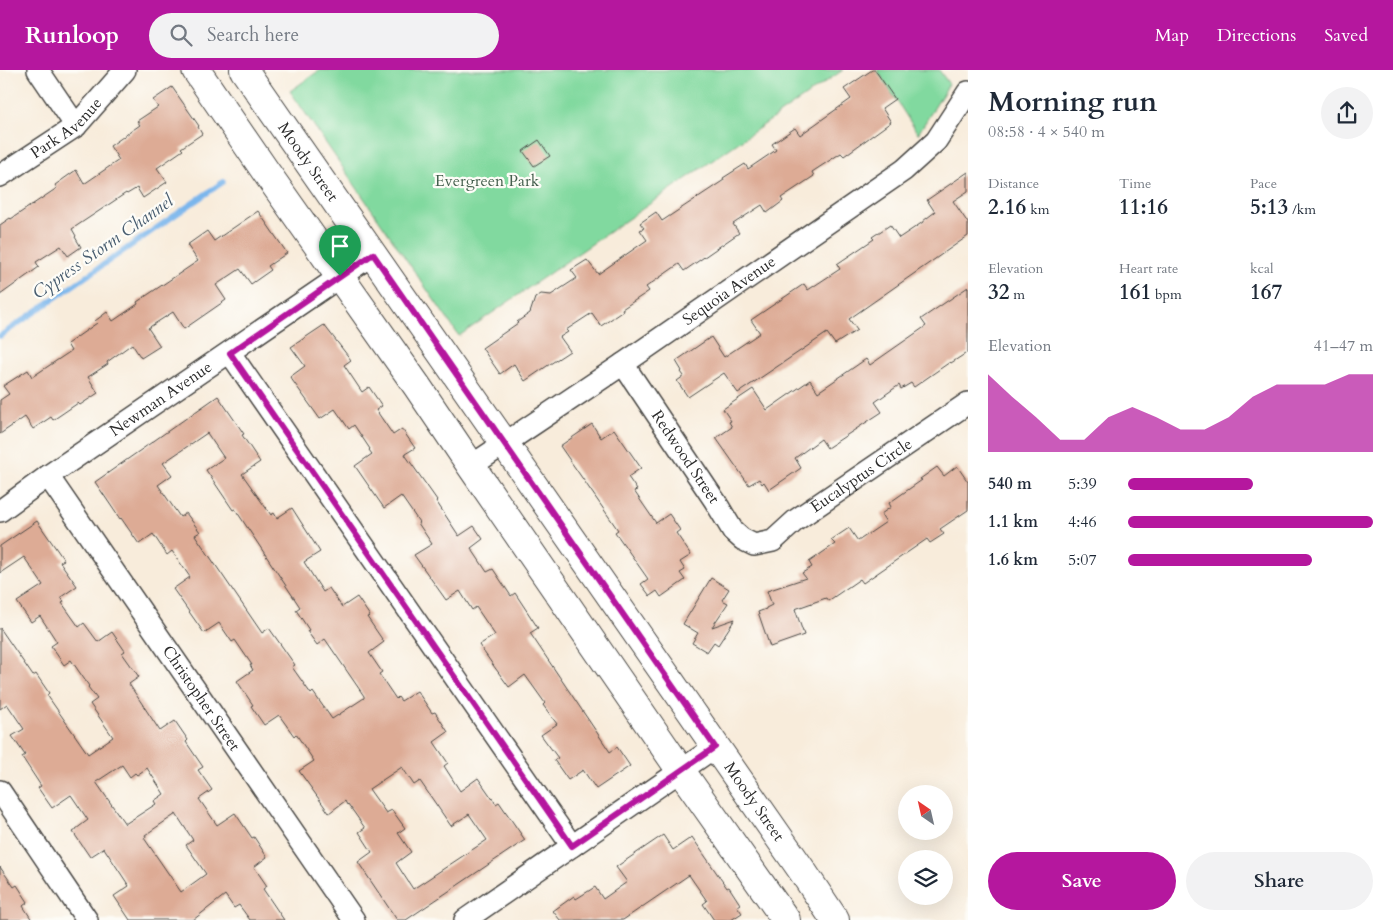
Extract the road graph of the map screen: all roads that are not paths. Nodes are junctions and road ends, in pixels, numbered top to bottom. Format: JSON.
{"nodes":[{"id":1,"x":38,"y":70,"type":"edge"},
{"id":2,"x":125,"y":70,"type":"edge"},
{"id":3,"x":196,"y":70,"type":"edge"},
{"id":4,"x":244,"y":70,"type":"edge"},
{"id":5,"x":968,"y":92,"type":"edge"},
{"id":6,"x":76,"y":126,"type":"junction"},
{"id":7,"x":0,"y":176,"type":"edge"},
{"id":8,"x":373,"y":254,"type":"junction"},
{"id":9,"x":340,"y":276,"type":"junction"},
{"id":10,"x":230,"y":353,"type":"junction"},
{"id":11,"x":623,"y":364,"type":"junction"},
{"id":12,"x":968,"y":403,"type":"edge"},
{"id":13,"x":504,"y":444,"type":"junction"},
{"id":14,"x":470,"y":466,"type":"junction"},
{"id":15,"x":48,"y":476,"type":"junction"},
{"id":16,"x":0,"y":511,"type":"edge"},
{"id":17,"x":754,"y":546,"type":"joint"},
{"id":18,"x":715,"y":747,"type":"junction"},
{"id":19,"x":681,"y":770,"type":"junction"},
{"id":20,"x":0,"y":791,"type":"edge"},
{"id":21,"x":572,"y":846,"type":"junction"},
{"id":22,"x":87,"y":920,"type":"edge"},
{"id":23,"x":354,"y":920,"type":"edge"},
{"id":24,"x":464,"y":920,"type":"edge"},
{"id":25,"x":786,"y":920,"type":"edge"},
{"id":26,"x":835,"y":920,"type":"edge"}],
"edges":[{"from":1,"to":6,"type":"street"},
{"from":2,"to":6,"type":"street","name":"Park Avenue"},
{"from":3,"to":9,"type":"main road"},
{"from":4,"to":8,"type":"main road","name":"Moody Street"},
{"from":5,"to":11,"type":"street","name":"Sequoia Avenue"},
{"from":6,"to":7,"type":"street","name":"Park Avenue"},
{"from":8,"to":9,"type":"street","name":"Newman Avenue"},
{"from":8,"to":13,"type":"main road","name":"Moody Street"},
{"from":9,"to":10,"type":"street","name":"Newman Avenue"},
{"from":9,"to":14,"type":"main road"},
{"from":10,"to":15,"type":"street","name":"Newman Avenue"},
{"from":10,"to":21,"type":"street"},
{"from":11,"to":13,"type":"street","name":"Sequoia Avenue"},
{"from":11,"to":17,"type":"street","name":"Redwood Street"},
{"from":12,"to":17,"type":"street","name":"Eucalyptus Circle"},
{"from":13,"to":14,"type":"street","name":"Sequoia Avenue"},
{"from":13,"to":18,"type":"main road","name":"Moody Street"},
{"from":14,"to":19,"type":"main road"},
{"from":15,"to":16,"type":"street","name":"Newman Avenue"},
{"from":15,"to":23,"type":"street","name":"Christopher Street"},
{"from":18,"to":19,"type":"street"},
{"from":18,"to":26,"type":"main road","name":"Moody Street"},
{"from":19,"to":21,"type":"street"},
{"from":19,"to":25,"type":"main road"},
{"from":20,"to":22,"type":"street"},
{"from":21,"to":24,"type":"street"}]}
